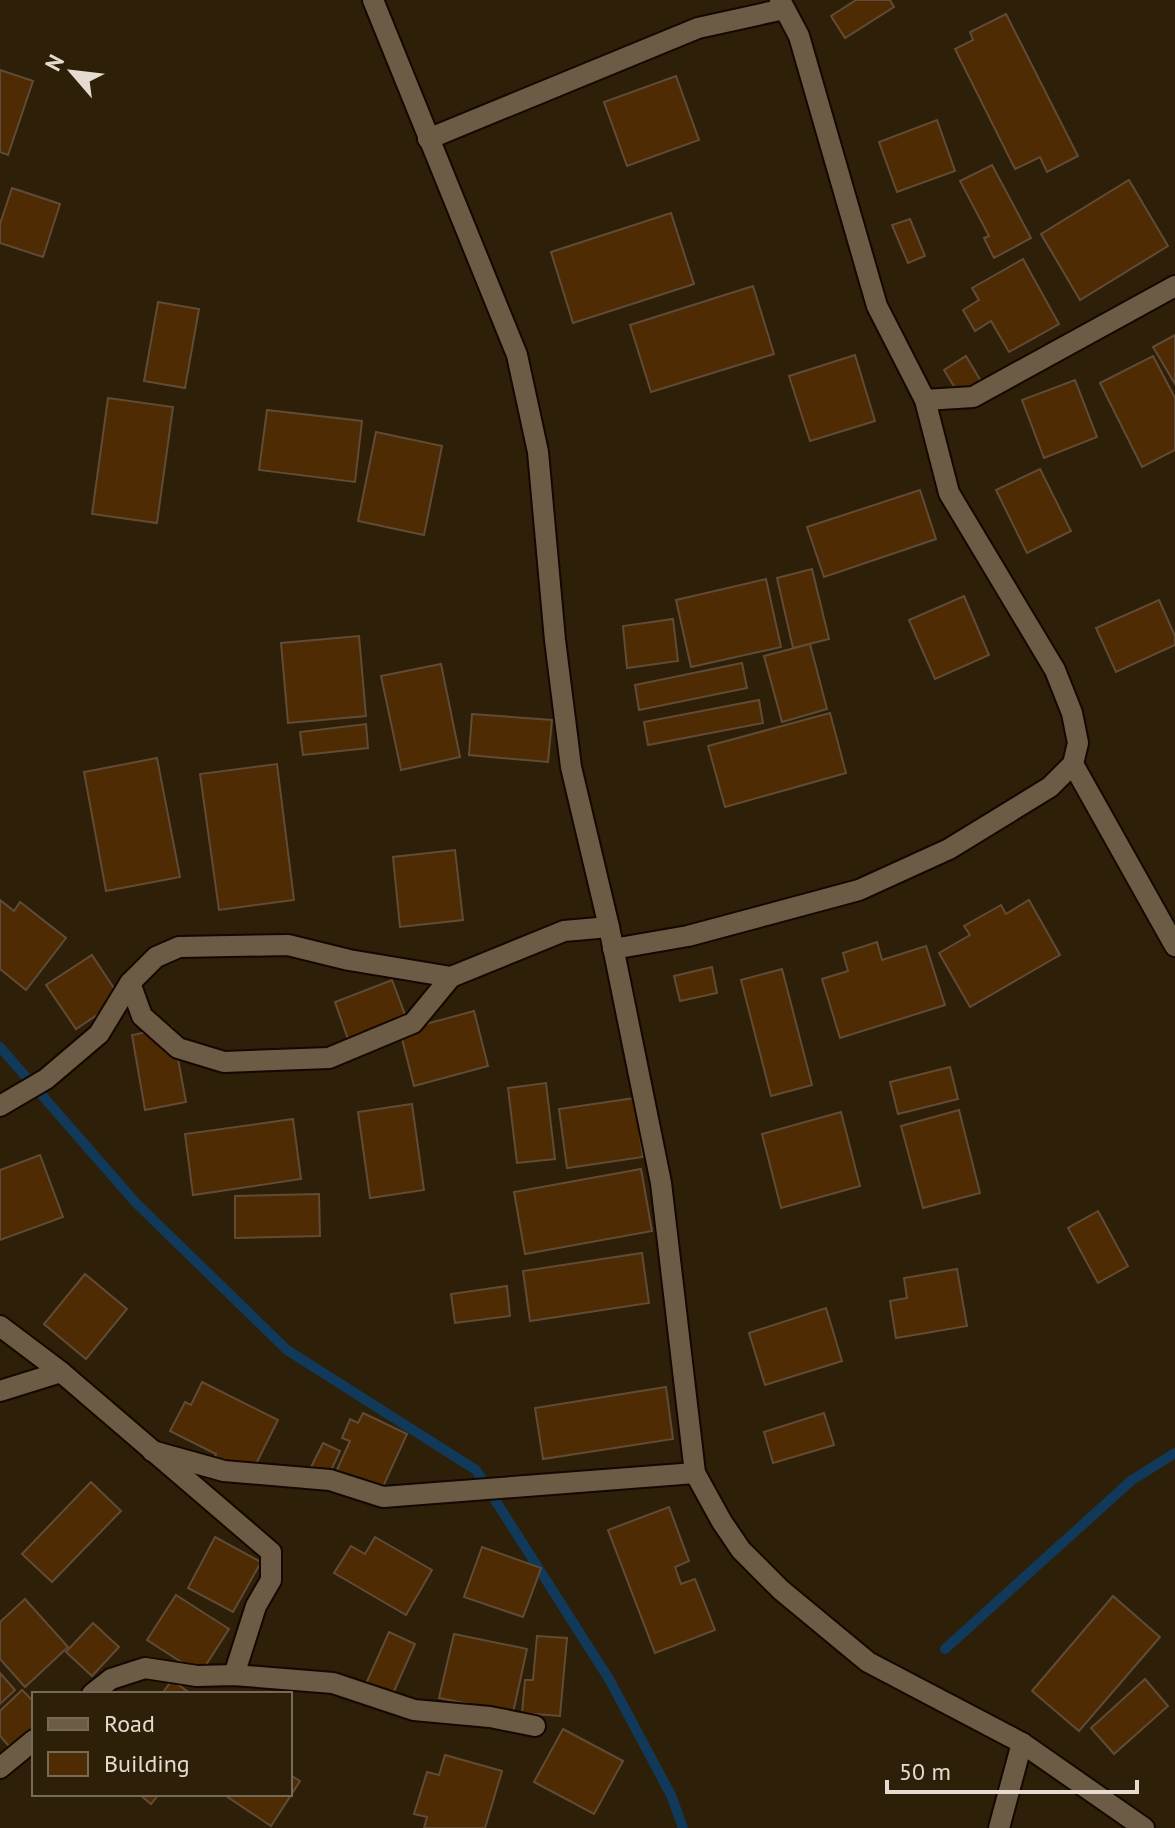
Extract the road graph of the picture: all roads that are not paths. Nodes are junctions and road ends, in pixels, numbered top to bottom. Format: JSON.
{"nodes":[{"id":1,"x":373,"y":0,"type":"edge"},
{"id":2,"x":782,"y":4,"type":"edge"},
{"id":3,"x":428,"y":139,"type":"junction"},
{"id":4,"x":1175,"y":286,"type":"edge"},
{"id":5,"x":925,"y":400,"type":"junction"},
{"id":6,"x":1073,"y":764,"type":"junction"},
{"id":7,"x":609,"y":927,"type":"junction"},
{"id":8,"x":1175,"y":946,"type":"edge"},
{"id":9,"x":613,"y":949,"type":"junction"},
{"id":10,"x":451,"y":977,"type":"junction"},
{"id":11,"x":130,"y":983,"type":"junction"},
{"id":12,"x":0,"y":1106,"type":"edge"},
{"id":13,"x":0,"y":1326,"type":"edge"},
{"id":14,"x":61,"y":1372,"type":"junction"},
{"id":15,"x":0,"y":1391,"type":"edge"},
{"id":16,"x":152,"y":1451,"type":"junction"},
{"id":17,"x":224,"y":1471,"type":"junction"},
{"id":18,"x":695,"y":1473,"type":"junction"},
{"id":19,"x":216,"y":1507,"type":"junction"},
{"id":20,"x":234,"y":1675,"type":"junction"},
{"id":21,"x":95,"y":1692,"type":"edge"},
{"id":22,"x":535,"y":1726,"type":"dead end"},
{"id":23,"x":32,"y":1742,"type":"edge"},
{"id":24,"x":1022,"y":1743,"type":"junction"},
{"id":25,"x":0,"y":1768,"type":"edge"},
{"id":26,"x":999,"y":1828,"type":"edge"},
{"id":27,"x":1144,"y":1828,"type":"edge"}],
"edges":[{"from":1,"to":3,"type":"street"},
{"from":2,"to":3,"type":"street"},
{"from":2,"to":5,"type":"street"},
{"from":3,"to":7,"type":"street"},
{"from":4,"to":5,"type":"street"},
{"from":5,"to":6,"type":"street"},
{"from":6,"to":8,"type":"street"},
{"from":6,"to":9,"type":"street"},
{"from":7,"to":9,"type":"street"},
{"from":7,"to":10,"type":"street"},
{"from":9,"to":18,"type":"street"},
{"from":10,"to":11,"type":"street"},
{"from":10,"to":11,"type":"street"},
{"from":11,"to":12,"type":"street"},
{"from":13,"to":14,"type":"street"},
{"from":14,"to":15,"type":"street"},
{"from":14,"to":16,"type":"street"},
{"from":16,"to":17,"type":"street"},
{"from":16,"to":19,"type":"street"},
{"from":17,"to":18,"type":"street"},
{"from":17,"to":19,"type":"street"},
{"from":18,"to":24,"type":"street"},
{"from":19,"to":20,"type":"street"},
{"from":20,"to":21,"type":"street"},
{"from":20,"to":22,"type":"street"},
{"from":23,"to":25,"type":"street"},
{"from":24,"to":26,"type":"street"},
{"from":24,"to":27,"type":"street"}]}
